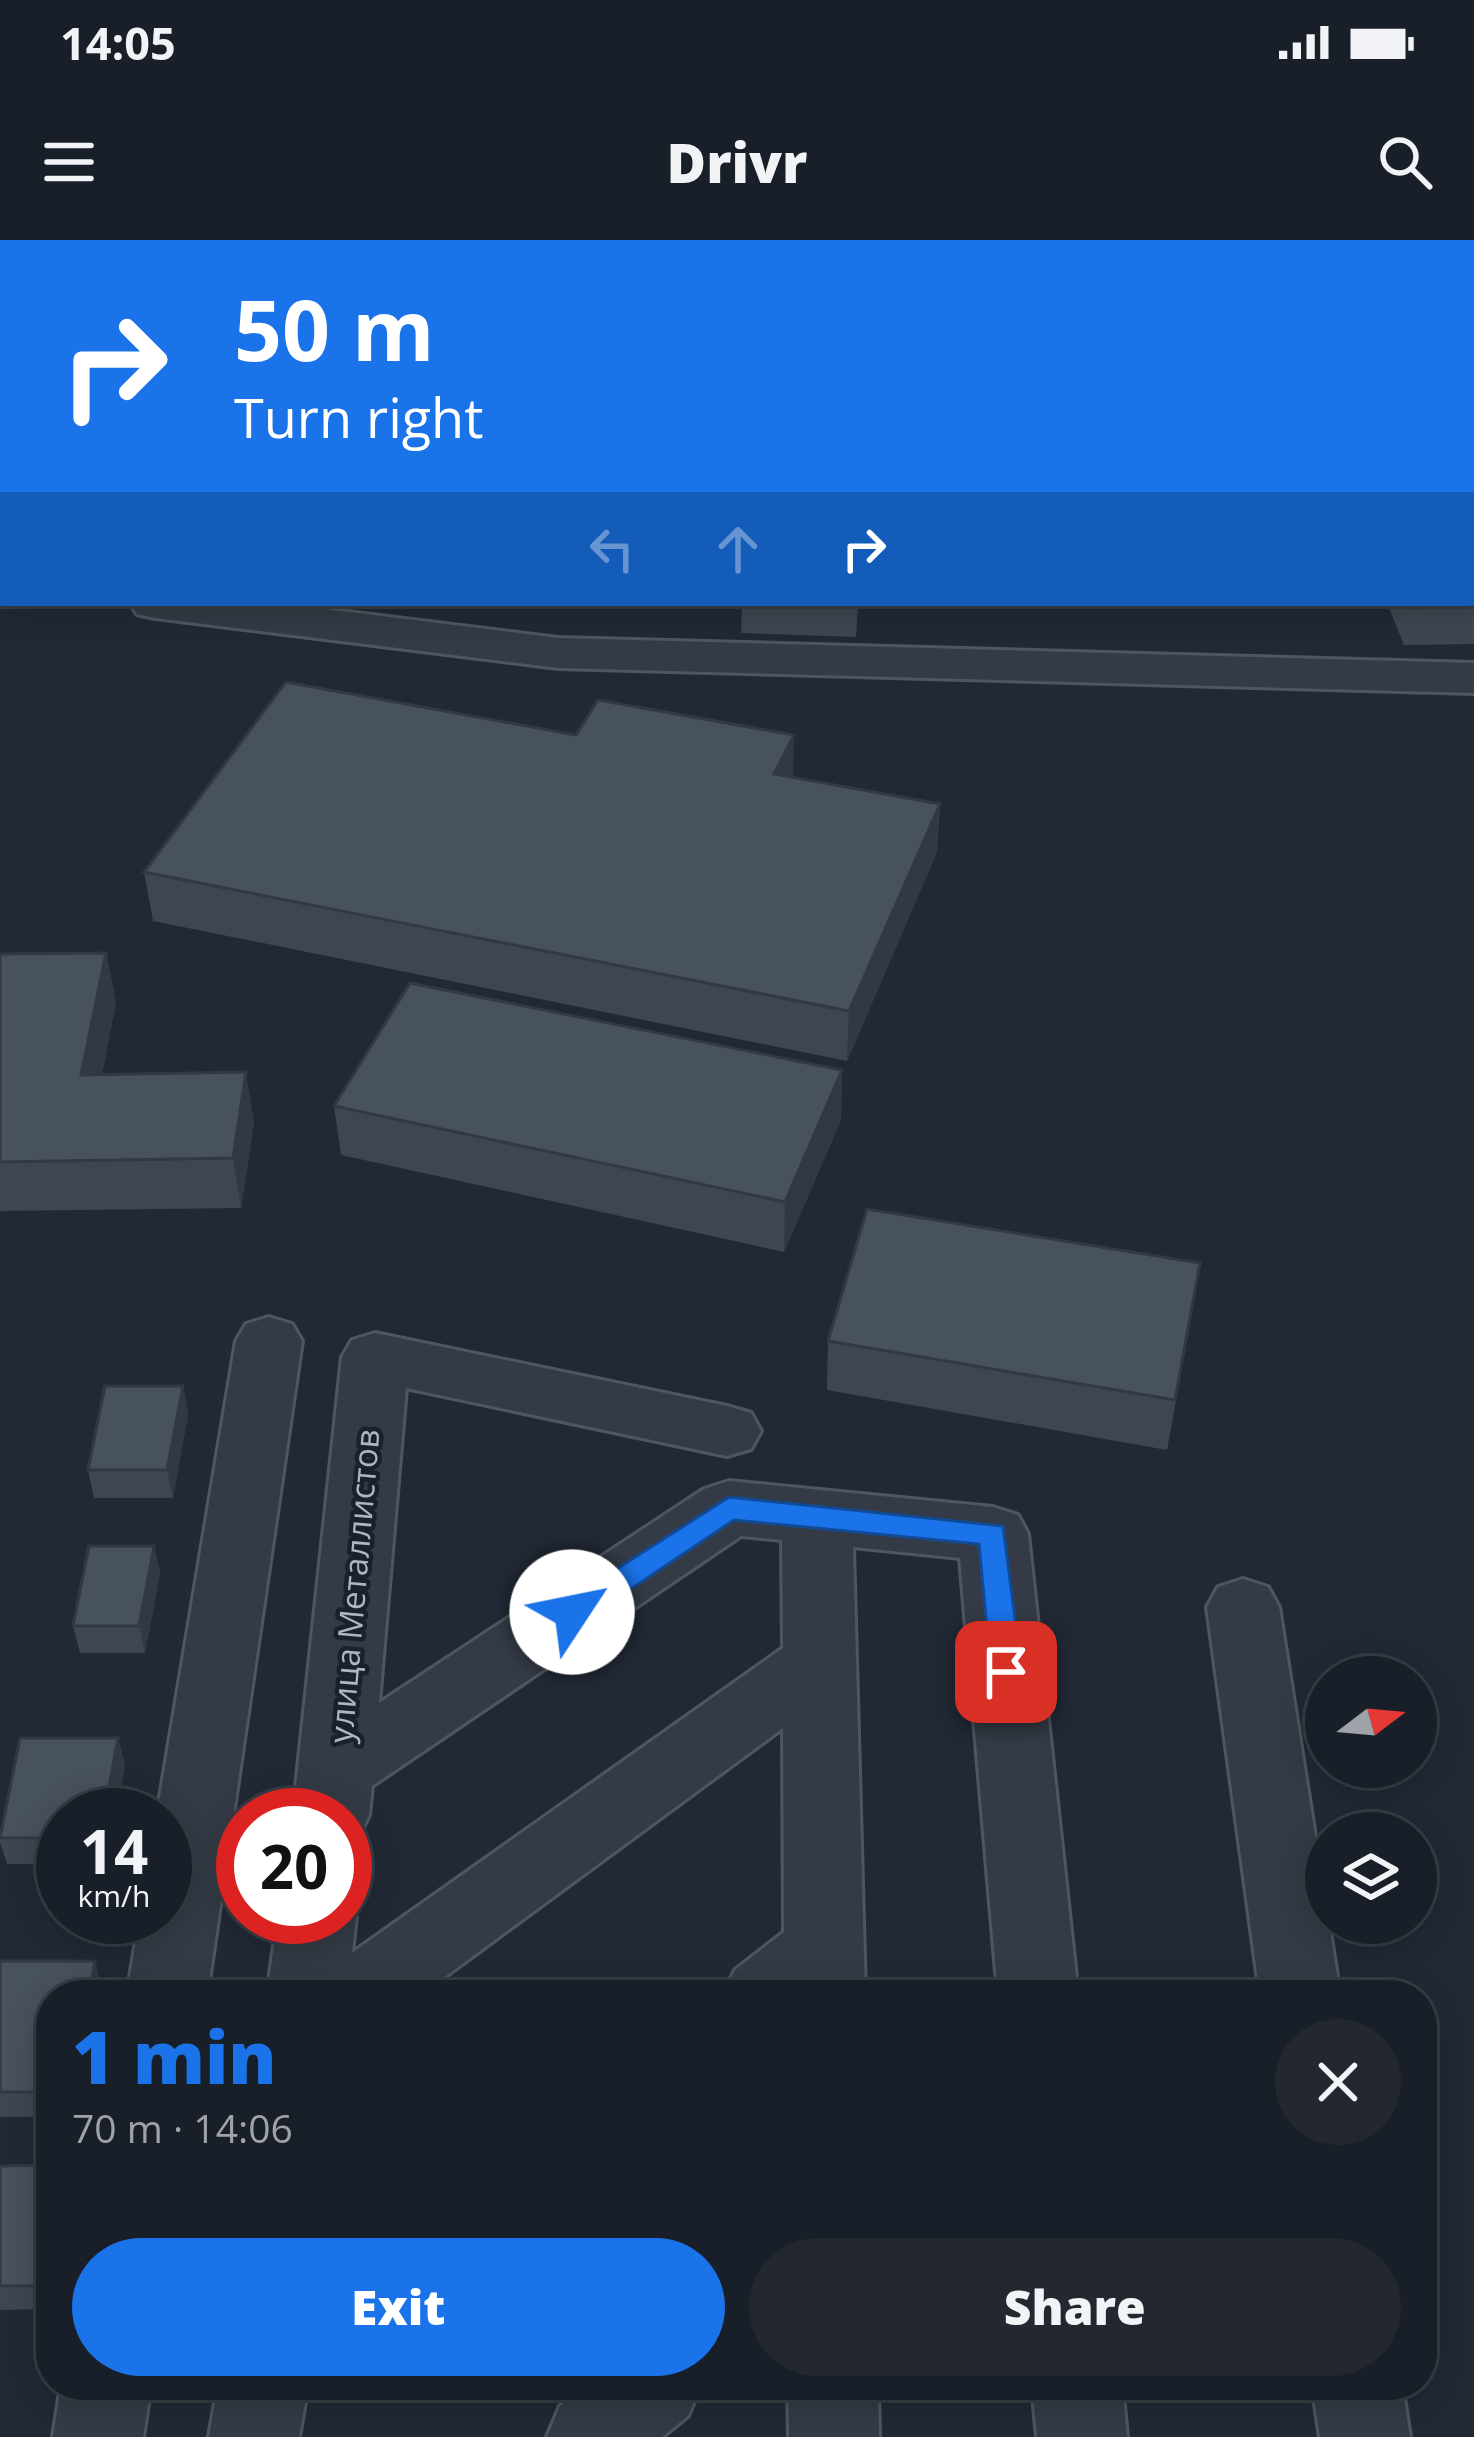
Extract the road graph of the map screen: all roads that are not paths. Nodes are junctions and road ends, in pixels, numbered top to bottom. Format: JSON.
{"nodes":[{"id":1,"x":179,"y":606,"type":"edge"},
{"id":2,"x":1474,"y":678,"type":"edge"},
{"id":3,"x":268,"y":1341,"type":"dead end"},
{"id":4,"x":727,"y":1431,"type":"dead end"},
{"id":5,"x":817,"y":1517,"type":"junction"},
{"id":6,"x":1243,"y":1606,"type":"dead end"},
{"id":7,"x":820,"y":1660,"type":"junction"},
{"id":8,"x":335,"y":1788,"type":"edge"},
{"id":9,"x":341,"y":1788,"type":"edge"},
{"id":10,"x":314,"y":1944,"type":"edge"},
{"id":11,"x":825,"y":1971,"type":"edge"},
{"id":12,"x":169,"y":1980,"type":"edge"},
{"id":13,"x":309,"y":1980,"type":"edge"},
{"id":14,"x":378,"y":1980,"type":"edge"},
{"id":15,"x":1037,"y":1980,"type":"edge"},
{"id":16,"x":1298,"y":1980,"type":"edge"},
{"id":17,"x":104,"y":2400,"type":"edge"},
{"id":18,"x":260,"y":2400,"type":"edge"},
{"id":19,"x":638,"y":2400,"type":"edge"},
{"id":20,"x":833,"y":2400,"type":"edge"},
{"id":21,"x":1078,"y":2400,"type":"edge"},
{"id":22,"x":1360,"y":2400,"type":"edge"},
{"id":23,"x":98,"y":2437,"type":"edge"},
{"id":24,"x":254,"y":2437,"type":"edge"},
{"id":25,"x":592,"y":2437,"type":"edge"},
{"id":26,"x":834,"y":2437,"type":"edge"},
{"id":27,"x":1082,"y":2437,"type":"edge"},
{"id":28,"x":1365,"y":2437,"type":"edge"}],
"edges":[{"from":1,"to":2,"type":"street"},
{"from":3,"to":12,"type":"street"},
{"from":4,"to":8,"type":"street","name":"улица Металлистов"},
{"from":5,"to":7,"type":"street"},
{"from":5,"to":9,"type":"street"},
{"from":5,"to":15,"type":"street"},
{"from":6,"to":16,"type":"street"},
{"from":7,"to":11,"type":"street"},
{"from":7,"to":14,"type":"street"},
{"from":10,"to":13,"type":"street"},
{"from":17,"to":23,"type":"street"},
{"from":18,"to":24,"type":"street"},
{"from":19,"to":25,"type":"street"},
{"from":20,"to":26,"type":"street"},
{"from":21,"to":27,"type":"street"},
{"from":22,"to":28,"type":"street"}]}
